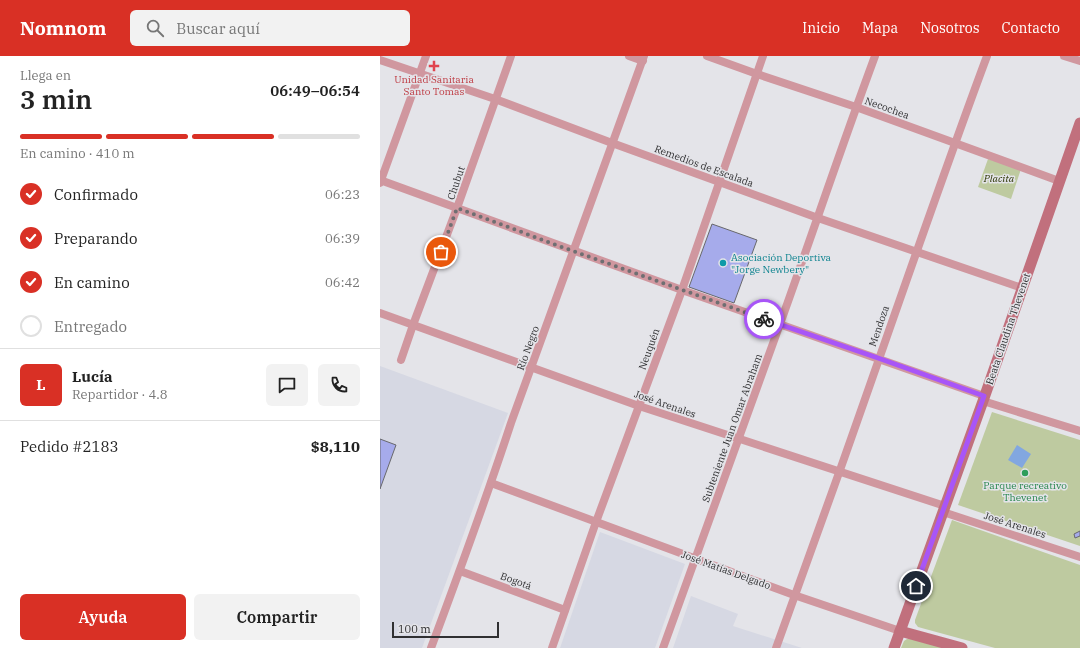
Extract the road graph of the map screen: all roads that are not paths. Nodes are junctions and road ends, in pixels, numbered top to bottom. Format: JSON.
{"nodes":[{"id":1,"x":426,"y":56,"type":"edge"},
{"id":2,"x":511,"y":56,"type":"edge"},
{"id":3,"x":628,"y":56,"type":"edge"},
{"id":4,"x":707,"y":56,"type":"edge"},
{"id":5,"x":763,"y":56,"type":"edge"},
{"id":6,"x":875,"y":56,"type":"edge"},
{"id":7,"x":986,"y":56,"type":"edge"},
{"id":8,"x":1064,"y":56,"type":"edge"},
{"id":9,"x":644,"y":58,"type":"edge"},
{"id":10,"x":380,"y":60,"type":"edge"},
{"id":11,"x":1080,"y":61,"type":"edge"},
{"id":12,"x":419,"y":74,"type":"junction"},
{"id":13,"x":757,"y":74,"type":"junction"},
{"id":14,"x":496,"y":99,"type":"junction"},
{"id":15,"x":856,"y":107,"type":"junction"},
{"id":16,"x":1080,"y":123,"type":"edge"},
{"id":17,"x":612,"y":143,"type":"junction"},
{"id":18,"x":954,"y":143,"type":"junction"},
{"id":19,"x":380,"y":181,"type":"edge"},
{"id":20,"x":1059,"y":181,"type":"junction"},
{"id":21,"x":719,"y":182,"type":"junction"},
{"id":22,"x":457,"y":208,"type":"junction"},
{"id":23,"x":818,"y":218,"type":"junction"},
{"id":24,"x":573,"y":251,"type":"junction"},
{"id":25,"x":916,"y":251,"type":"junction"},
{"id":26,"x":1022,"y":288,"type":"junction"},
{"id":27,"x":682,"y":290,"type":"junction"},
{"id":28,"x":380,"y":313,"type":"edge"},
{"id":29,"x":413,"y":325,"type":"junction"},
{"id":30,"x":780,"y":325,"type":"junction"},
{"id":31,"x":878,"y":358,"type":"junction"},
{"id":32,"x":401,"y":360,"type":"dead end"},
{"id":33,"x":532,"y":367,"type":"junction"},
{"id":34,"x":983,"y":398,"type":"junction"},
{"id":35,"x":639,"y":406,"type":"junction"},
{"id":36,"x":1080,"y":431,"type":"edge"},
{"id":37,"x":739,"y":439,"type":"junction"},
{"id":38,"x":840,"y":471,"type":"junction"},
{"id":39,"x":492,"y":483,"type":"junction"},
{"id":40,"x":944,"y":509,"type":"junction"},
{"id":41,"x":596,"y":522,"type":"junction"},
{"id":42,"x":1080,"y":556,"type":"edge"},
{"id":43,"x":695,"y":558,"type":"junction"},
{"id":44,"x":460,"y":571,"type":"junction"},
{"id":45,"x":794,"y":595,"type":"junction"},
{"id":46,"x":565,"y":610,"type":"junction"},
{"id":47,"x":900,"y":631,"type":"junction"},
{"id":48,"x":431,"y":648,"type":"edge"},
{"id":49,"x":552,"y":648,"type":"edge"},
{"id":50,"x":663,"y":648,"type":"edge"},
{"id":51,"x":776,"y":648,"type":"edge"},
{"id":52,"x":894,"y":648,"type":"edge"},
{"id":53,"x":962,"y":648,"type":"edge"}],
"edges":[{"from":1,"to":12,"type":"street"},
{"from":2,"to":14,"type":"street","name":"Chubut"},
{"from":3,"to":9,"type":"street"},
{"from":4,"to":13,"type":"street","name":"Necochea"},
{"from":5,"to":13,"type":"street","name":"Neuquén"},
{"from":6,"to":15,"type":"street","name":"Subteniente Juan Omar Abraham"},
{"from":7,"to":18,"type":"street","name":"Mendoza"},
{"from":8,"to":11,"type":"street"},
{"from":9,"to":17,"type":"street","name":"Río Negro"},
{"from":10,"to":12,"type":"street","name":"Remedios de Escalada"},
{"from":12,"to":14,"type":"street","name":"Remedios de Escalada"},
{"from":12,"to":19,"type":"street"},
{"from":13,"to":15,"type":"street","name":"Necochea"},
{"from":13,"to":21,"type":"street","name":"Neuquén"},
{"from":14,"to":17,"type":"street","name":"Remedios de Escalada"},
{"from":14,"to":22,"type":"street","name":"Chubut"},
{"from":15,"to":18,"type":"street","name":"Necochea"},
{"from":15,"to":23,"type":"street","name":"Subteniente Juan Omar Abraham"},
{"from":16,"to":20,"type":"main road","name":"Beata Claudina Thevenet"},
{"from":17,"to":21,"type":"street","name":"Remedios de Escalada"},
{"from":17,"to":24,"type":"street","name":"Río Negro"},
{"from":18,"to":20,"type":"street","name":"Necochea"},
{"from":18,"to":25,"type":"street","name":"Mendoza"},
{"from":19,"to":22,"type":"street"},
{"from":20,"to":26,"type":"main road","name":"Beata Claudina Thevenet"},
{"from":21,"to":23,"type":"street","name":"Remedios de Escalada"},
{"from":21,"to":27,"type":"street","name":"Neuquén"},
{"from":22,"to":24,"type":"street"},
{"from":22,"to":29,"type":"street","name":"Chubut"},
{"from":23,"to":25,"type":"street","name":"Remedios de Escalada"},
{"from":23,"to":30,"type":"street","name":"Subteniente Juan Omar Abraham"},
{"from":24,"to":27,"type":"street"},
{"from":24,"to":33,"type":"street","name":"Río Negro"},
{"from":25,"to":26,"type":"street","name":"Remedios de Escalada"},
{"from":25,"to":31,"type":"street","name":"Mendoza"},
{"from":26,"to":34,"type":"main road","name":"Beata Claudina Thevenet"},
{"from":27,"to":30,"type":"street"},
{"from":27,"to":35,"type":"street","name":"Neuquén"},
{"from":28,"to":29,"type":"street","name":"José Arenales"},
{"from":29,"to":32,"type":"street","name":"Chubut"},
{"from":29,"to":33,"type":"street","name":"José Arenales"},
{"from":30,"to":31,"type":"street"},
{"from":30,"to":37,"type":"street","name":"Subteniente Juan Omar Abraham"},
{"from":31,"to":34,"type":"street"},
{"from":31,"to":38,"type":"street","name":"Mendoza"},
{"from":33,"to":35,"type":"street","name":"José Arenales"},
{"from":33,"to":39,"type":"street","name":"Río Negro"},
{"from":34,"to":36,"type":"street"},
{"from":34,"to":40,"type":"main road","name":"Beata Claudina Thevenet"},
{"from":35,"to":37,"type":"street","name":"José Arenales"},
{"from":35,"to":41,"type":"street","name":"Neuquén"},
{"from":37,"to":38,"type":"street","name":"José Arenales"},
{"from":37,"to":43,"type":"street","name":"Subteniente Juan Omar Abraham"},
{"from":38,"to":40,"type":"street","name":"José Arenales"},
{"from":38,"to":45,"type":"street","name":"Mendoza"},
{"from":39,"to":41,"type":"street","name":"José Matías Delgado"},
{"from":39,"to":44,"type":"street","name":"Río Negro"},
{"from":40,"to":42,"type":"street","name":"José Arenales"},
{"from":40,"to":47,"type":"main road","name":"Beata Claudina Thevenet"},
{"from":41,"to":43,"type":"street","name":"José Matías Delgado"},
{"from":41,"to":46,"type":"street","name":"Neuquén"},
{"from":43,"to":45,"type":"street","name":"José Matías Delgado"},
{"from":43,"to":50,"type":"street","name":"Subteniente Juan Omar Abraham"},
{"from":44,"to":46,"type":"street","name":"Bogotá"},
{"from":44,"to":48,"type":"street","name":"Río Negro"},
{"from":45,"to":47,"type":"street","name":"José Matías Delgado"},
{"from":45,"to":51,"type":"street","name":"Mendoza"},
{"from":46,"to":49,"type":"street","name":"Neuquén"},
{"from":47,"to":52,"type":"main road","name":"Beata Claudina Thevenet"},
{"from":47,"to":53,"type":"main road","name":"José Matías Delgado"}]}
